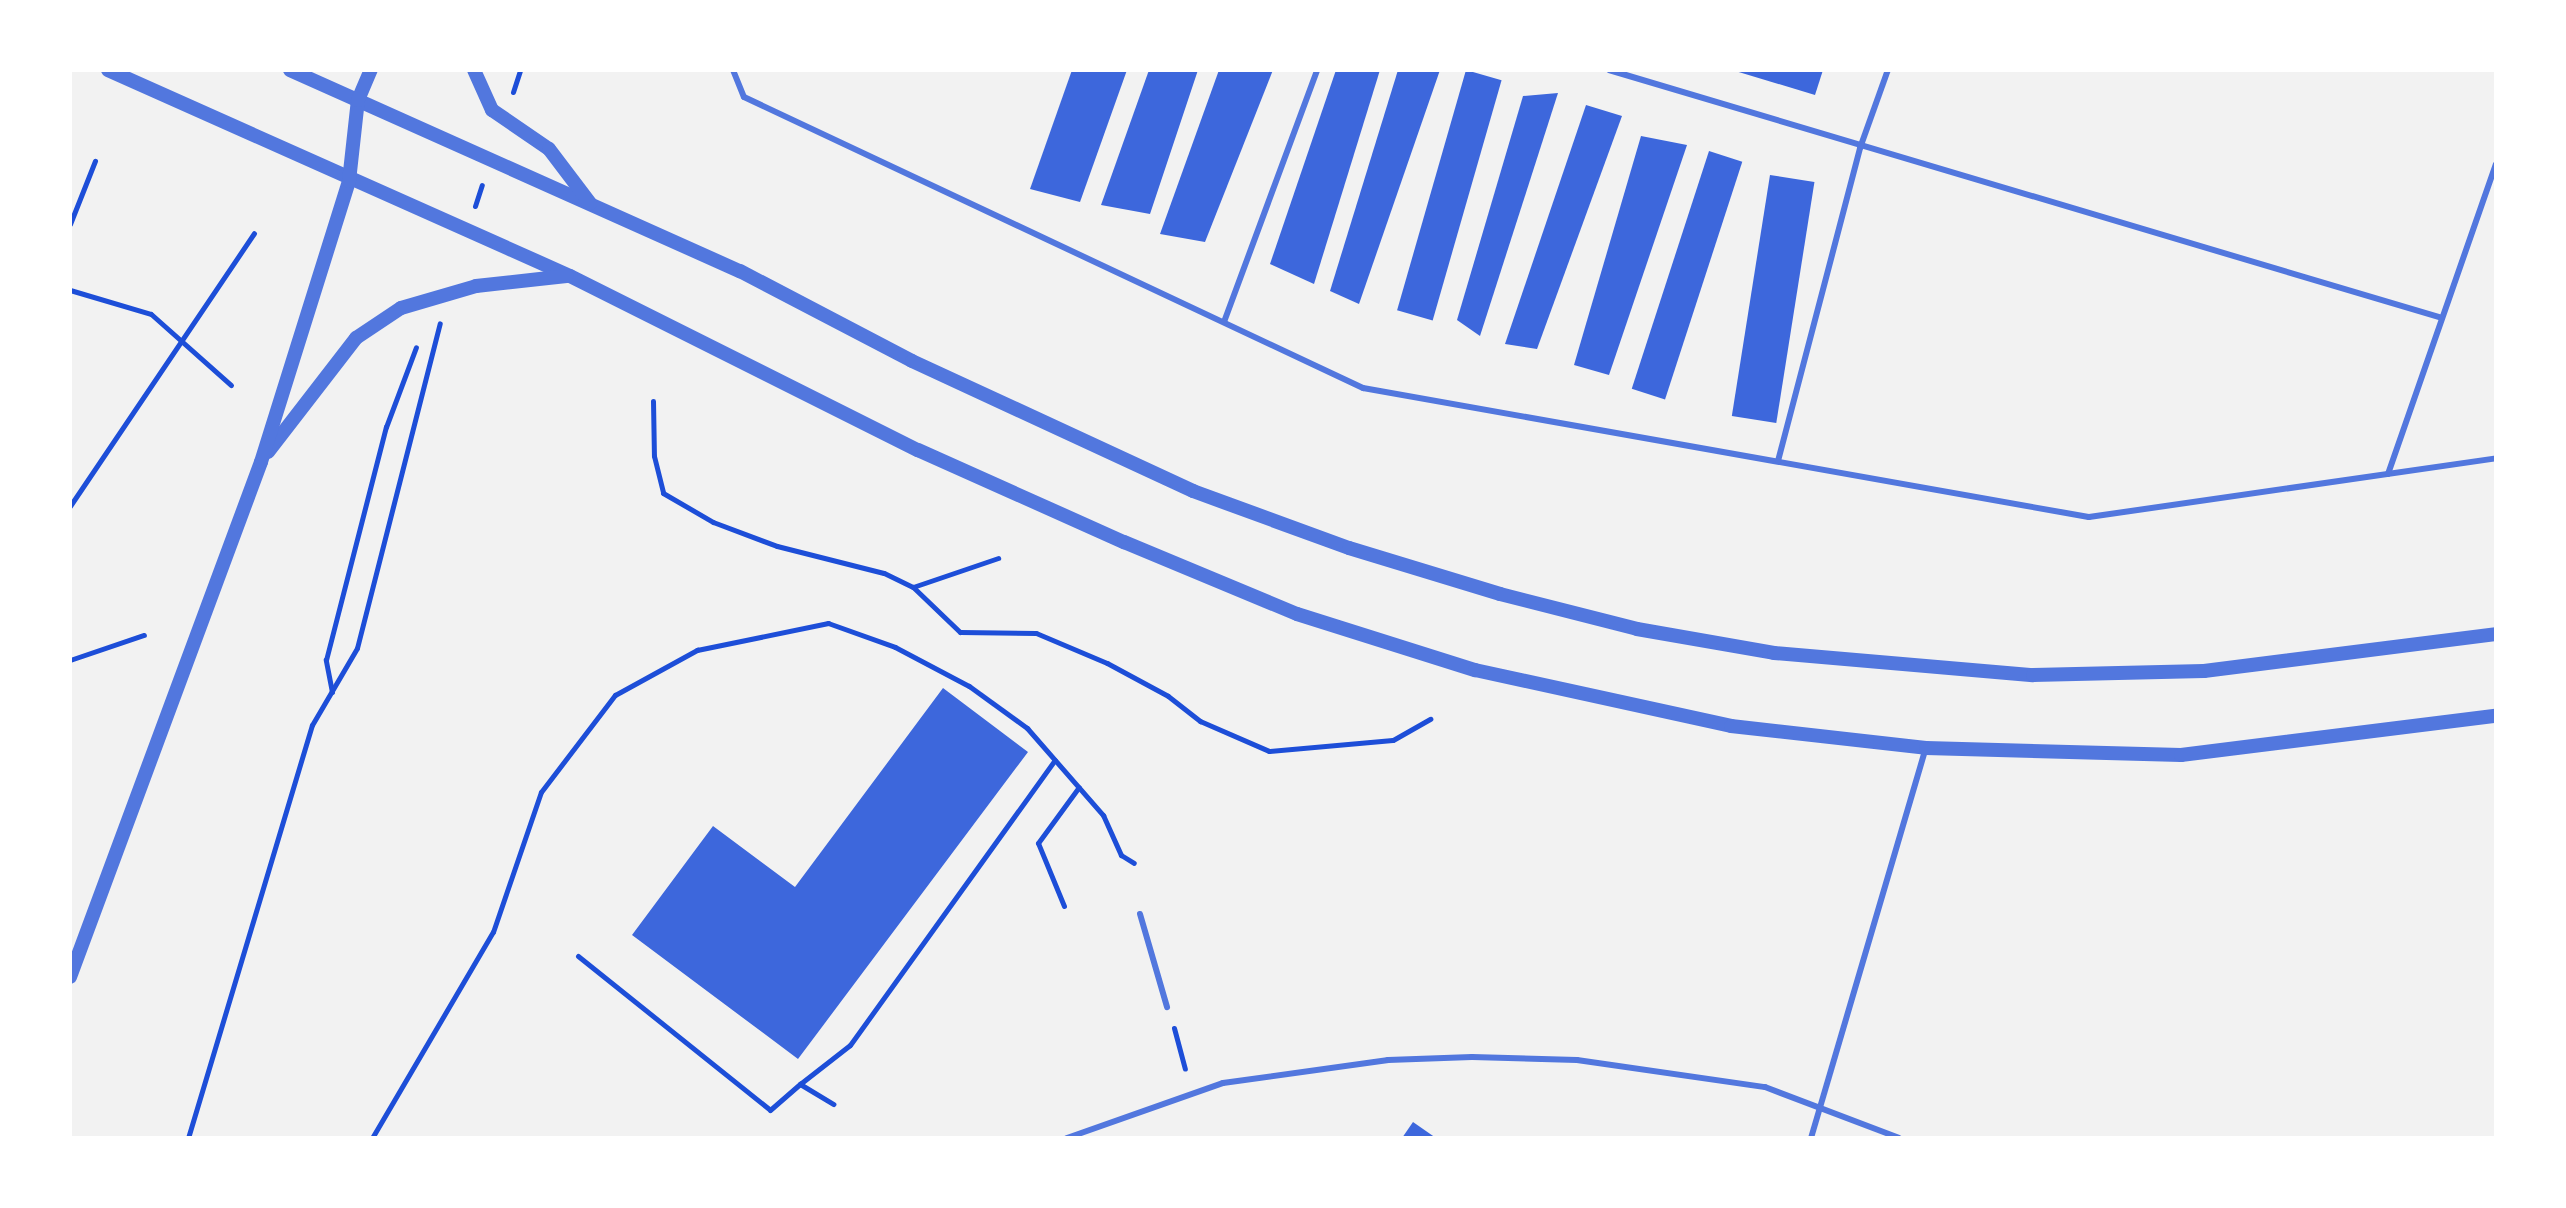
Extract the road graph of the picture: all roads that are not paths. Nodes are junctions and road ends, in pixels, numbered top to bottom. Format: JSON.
{"nodes":[{"id":1,"x":108,"y":70,"type":"edge"},
{"id":2,"x":290,"y":70,"type":"edge"},
{"id":3,"x":371,"y":70,"type":"edge"},
{"id":4,"x":474,"y":70,"type":"edge"},
{"id":5,"x":733,"y":70,"type":"edge"},
{"id":6,"x":1317,"y":70,"type":"edge"},
{"id":7,"x":1609,"y":70,"type":"edge"},
{"id":8,"x":1888,"y":70,"type":"edge"},
{"id":9,"x":358,"y":100,"type":"junction"},
{"id":10,"x":1860,"y":148,"type":"junction"},
{"id":11,"x":2496,"y":164,"type":"edge"},
{"id":12,"x":349,"y":181,"type":"junction"},
{"id":13,"x":593,"y":207,"type":"junction"},
{"id":14,"x":570,"y":276,"type":"junction"},
{"id":15,"x":2442,"y":318,"type":"junction"},
{"id":16,"x":1224,"y":322,"type":"junction"},
{"id":17,"x":2496,"y":458,"type":"edge"},
{"id":18,"x":1778,"y":461,"type":"junction"},
{"id":19,"x":261,"y":462,"type":"junction"},
{"id":20,"x":2388,"y":474,"type":"junction"},
{"id":21,"x":2496,"y":634,"type":"edge"},
{"id":22,"x":2496,"y":716,"type":"edge"},
{"id":23,"x":1926,"y":748,"type":"junction"},
{"id":24,"x":1140,"y":914,"type":"dead end"},
{"id":25,"x":70,"y":977,"type":"edge"},
{"id":26,"x":1167,"y":1007,"type":"dead end"},
{"id":27,"x":1821,"y":1106,"type":"junction"},
{"id":28,"x":1067,"y":1138,"type":"edge"},
{"id":29,"x":1811,"y":1138,"type":"edge"},
{"id":30,"x":1899,"y":1138,"type":"edge"}],
"edges":[{"from":1,"to":12,"type":"street"},
{"from":2,"to":9,"type":"street"},
{"from":3,"to":9,"type":"street"},
{"from":4,"to":13,"type":"street"},
{"from":5,"to":16,"type":"lane"},
{"from":6,"to":16,"type":"lane"},
{"from":7,"to":10,"type":"lane"},
{"from":8,"to":10,"type":"lane"},
{"from":9,"to":12,"type":"street"},
{"from":9,"to":13,"type":"street"},
{"from":10,"to":15,"type":"lane"},
{"from":10,"to":18,"type":"lane"},
{"from":11,"to":15,"type":"lane"},
{"from":12,"to":14,"type":"street"},
{"from":12,"to":19,"type":"street"},
{"from":13,"to":21,"type":"street"},
{"from":14,"to":19,"type":"street"},
{"from":14,"to":23,"type":"street"},
{"from":15,"to":20,"type":"lane"},
{"from":16,"to":18,"type":"lane"},
{"from":17,"to":20,"type":"lane"},
{"from":18,"to":20,"type":"lane"},
{"from":19,"to":25,"type":"street"},
{"from":22,"to":23,"type":"street"},
{"from":23,"to":27,"type":"lane"},
{"from":24,"to":26,"type":"lane"},
{"from":27,"to":28,"type":"lane"},
{"from":27,"to":29,"type":"lane"},
{"from":27,"to":30,"type":"lane"}]}
